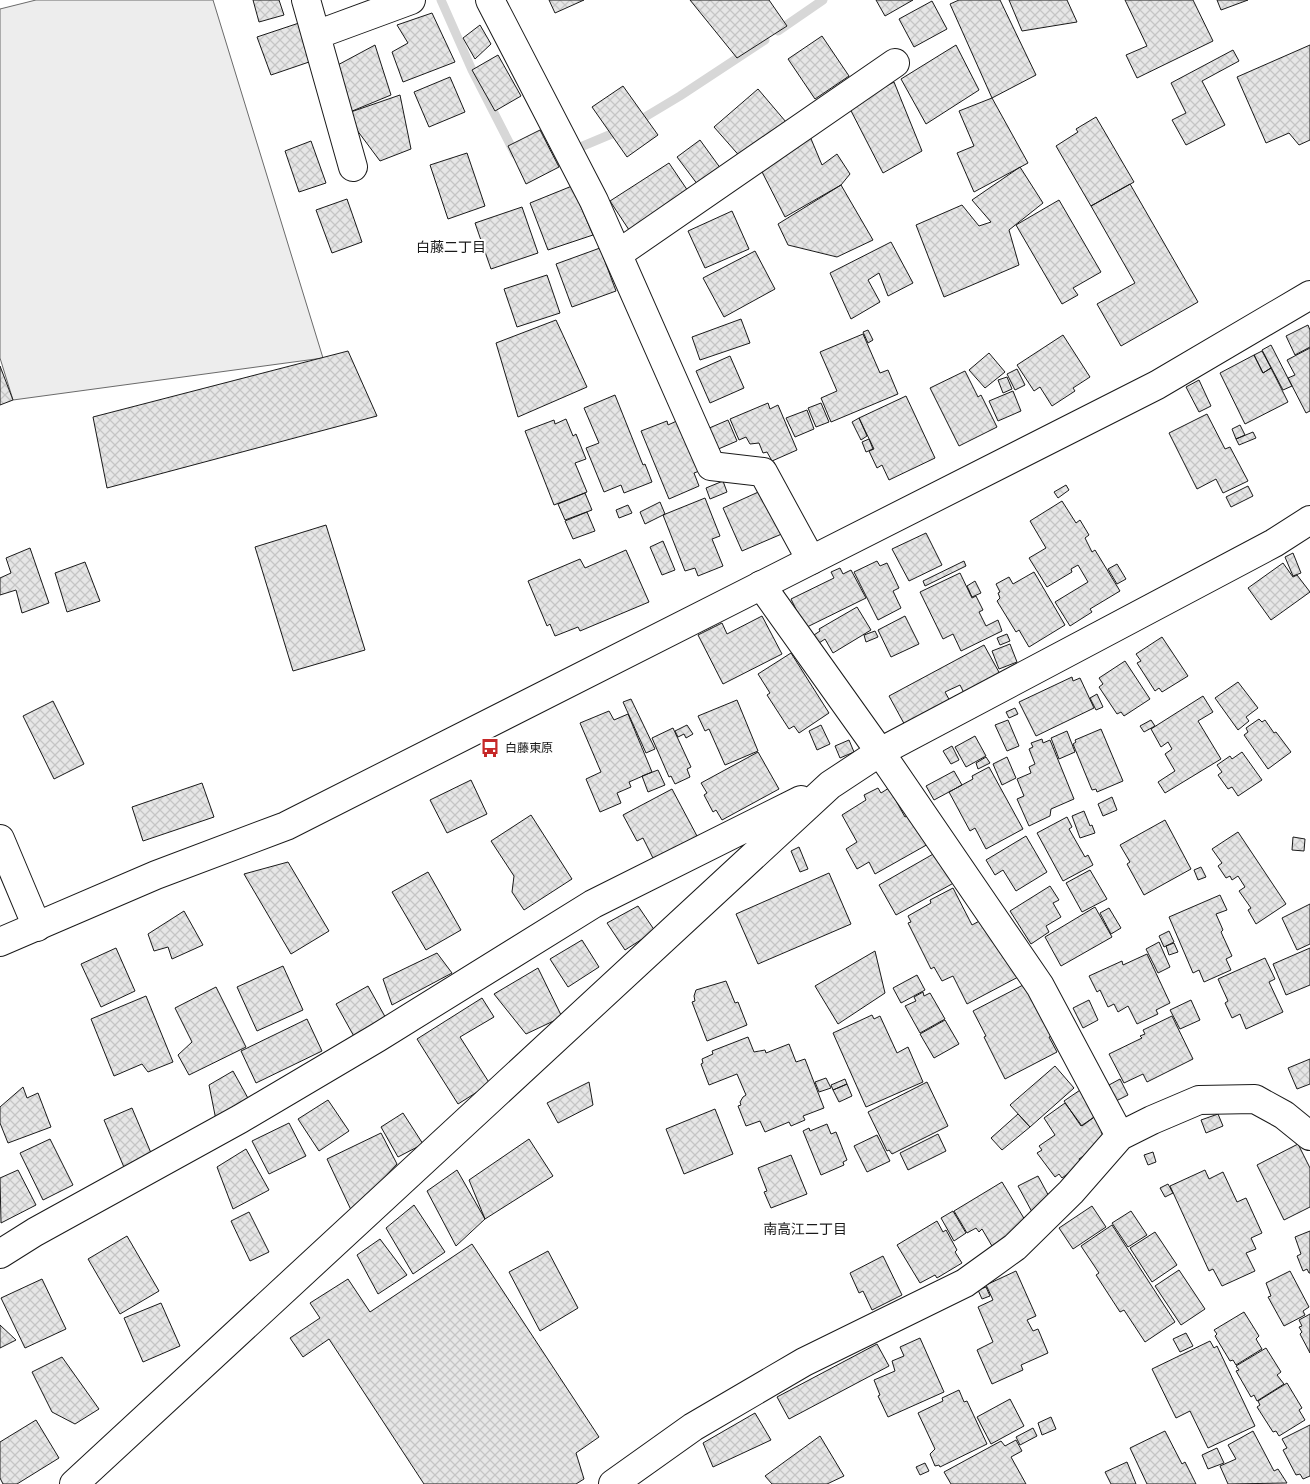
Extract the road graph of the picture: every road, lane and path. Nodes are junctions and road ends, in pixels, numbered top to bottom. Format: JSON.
{"nodes":[{"id":1,"x":306,"y":0,"type":"edge"},
{"id":2,"x":411,"y":0,"type":"edge"},
{"id":3,"x":490,"y":0,"type":"edge"},
{"id":4,"x":316,"y":35,"type":"junction"},
{"id":5,"x":895,"y":64,"type":"dead end"},
{"id":6,"x":353,"y":167,"type":"dead end"},
{"id":7,"x":618,"y":254,"type":"junction"},
{"id":8,"x":1310,"y":295,"type":"edge"},
{"id":9,"x":1307,"y":529,"type":"edge"},
{"id":10,"x":811,"y":560,"type":"junction"},
{"id":11,"x":762,"y":585,"type":"junction"},
{"id":12,"x":880,"y":752,"type":"junction"},
{"id":13,"x":825,"y":789,"type":"junction"},
{"id":14,"x":0,"y":839,"type":"edge"},
{"id":15,"x":36,"y":927,"type":"junction"},
{"id":16,"x":0,"y":942,"type":"edge"},
{"id":17,"x":1120,"y":1136,"type":"junction"},
{"id":18,"x":1310,"y":1136,"type":"edge"},
{"id":19,"x":0,"y":1254,"type":"edge"},
{"id":20,"x":74,"y":1484,"type":"edge"},
{"id":21,"x":613,"y":1484,"type":"edge"}],
"edges":[{"from":1,"to":4,"type":"street"},
{"from":2,"to":4,"type":"street"},
{"from":3,"to":7,"type":"street"},
{"from":4,"to":6,"type":"street"},
{"from":5,"to":7,"type":"street"},
{"from":7,"to":10,"type":"street"},
{"from":8,"to":10,"type":"street"},
{"from":9,"to":12,"type":"street"},
{"from":10,"to":11,"type":"street"},
{"from":11,"to":12,"type":"street"},
{"from":11,"to":15,"type":"street"},
{"from":12,"to":13,"type":"street"},
{"from":12,"to":17,"type":"street"},
{"from":13,"to":19,"type":"street"},
{"from":13,"to":20,"type":"street"},
{"from":14,"to":15,"type":"street"},
{"from":15,"to":16,"type":"street"},
{"from":17,"to":18,"type":"street"},
{"from":17,"to":21,"type":"street"}]}
